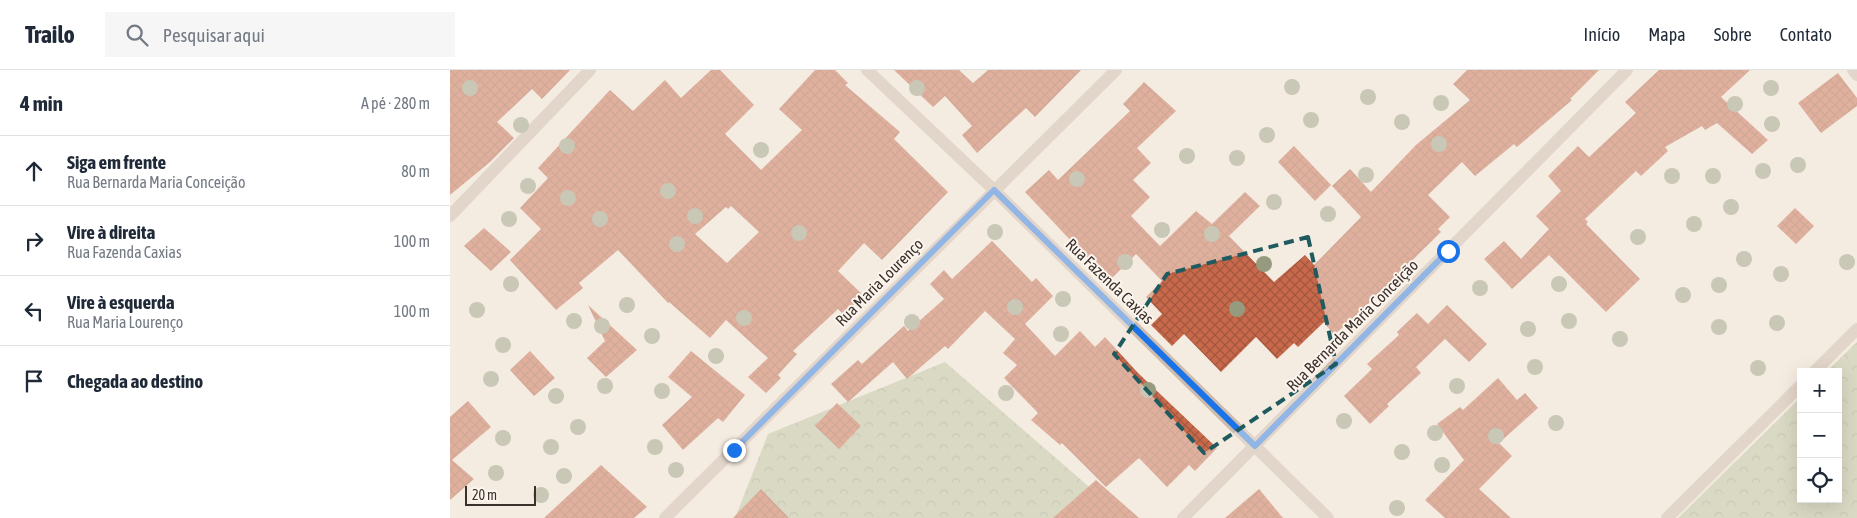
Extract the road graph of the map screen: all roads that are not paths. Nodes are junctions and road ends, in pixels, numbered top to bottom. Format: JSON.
{"nodes":[{"id":1,"x":590,"y":70,"type":"edge"},
{"id":2,"x":867,"y":70,"type":"edge"},
{"id":3,"x":1116,"y":70,"type":"edge"},
{"id":4,"x":1627,"y":70,"type":"edge"},
{"id":5,"x":1853,"y":70,"type":"edge"},
{"id":6,"x":1857,"y":75,"type":"edge"},
{"id":7,"x":994,"y":190,"type":"junction"},
{"id":8,"x":450,"y":216,"type":"edge"},
{"id":9,"x":1857,"y":329,"type":"edge"},
{"id":10,"x":1818,"y":368,"type":"edge"},
{"id":11,"x":1797,"y":389,"type":"edge"},
{"id":12,"x":1255,"y":446,"type":"junction"},
{"id":13,"x":665,"y":518,"type":"edge"},
{"id":14,"x":1183,"y":518,"type":"edge"},
{"id":15,"x":1328,"y":518,"type":"edge"},
{"id":16,"x":1667,"y":518,"type":"edge"}],
"edges":[{"from":1,"to":8,"type":"street"},
{"from":2,"to":7,"type":"street","name":"Rua Fazenda Caxias"},
{"from":3,"to":7,"type":"street","name":"Rua Maria Lourenço"},
{"from":4,"to":12,"type":"street","name":"Rua Bernarda Maria Conceição"},
{"from":5,"to":6,"type":"street"},
{"from":7,"to":12,"type":"street","name":"Rua Fazenda Caxias"},
{"from":7,"to":13,"type":"street","name":"Rua Maria Lourenço"},
{"from":9,"to":10,"type":"street"},
{"from":11,"to":16,"type":"street"},
{"from":12,"to":14,"type":"street","name":"Rua Bernarda Maria Conceição"},
{"from":12,"to":15,"type":"street","name":"Rua Fazenda Caxias"}]}
